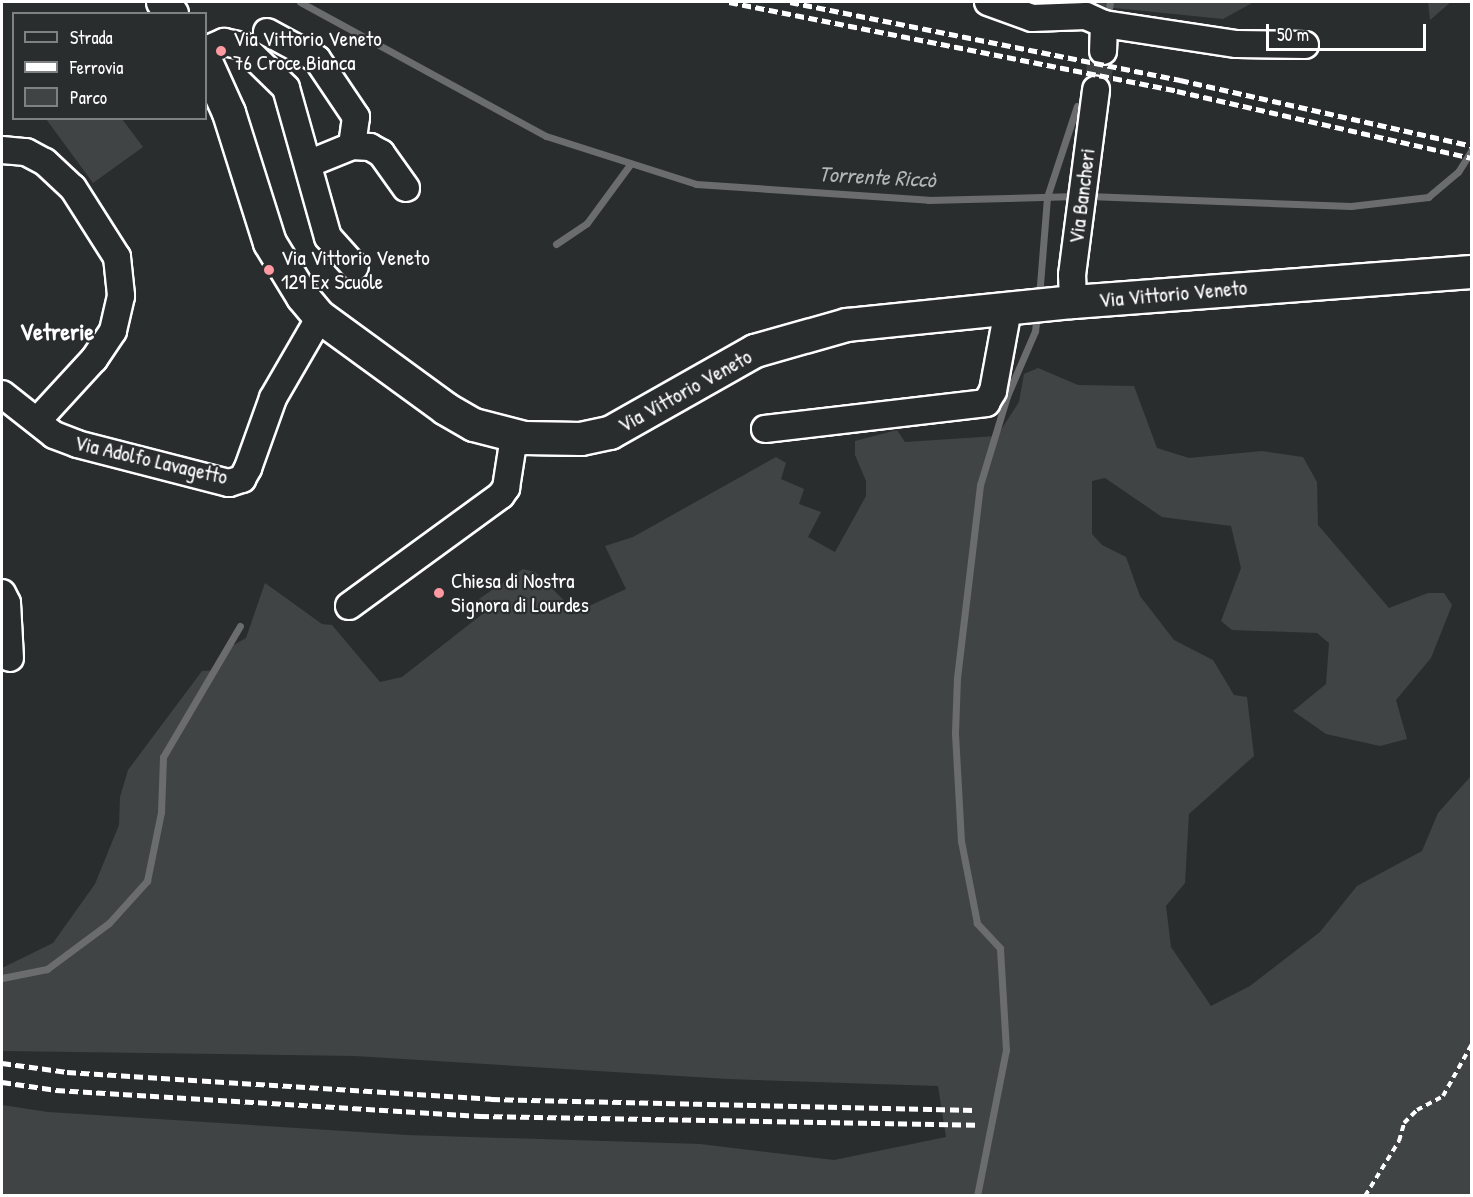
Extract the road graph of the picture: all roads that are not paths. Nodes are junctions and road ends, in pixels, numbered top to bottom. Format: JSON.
{"nodes":[{"id":1,"x":988,"y":2,"type":"edge"},
{"id":2,"x":1104,"y":24,"type":"junction"},
{"id":3,"x":267,"y":32,"type":"dead end"},
{"id":4,"x":1305,"y":45,"type":"dead end"},
{"id":5,"x":207,"y":50,"type":"edge"},
{"id":6,"x":1103,"y":51,"type":"tunnel mouth"},
{"id":7,"x":207,"y":64,"type":"edge"},
{"id":8,"x":1096,"y":90,"type":"tunnel mouth"},
{"id":9,"x":352,"y":146,"type":"junction"},
{"id":10,"x":2,"y":150,"type":"edge"},
{"id":11,"x":308,"y":164,"type":"junction"},
{"id":12,"x":406,"y":188,"type":"dead end"},
{"id":13,"x":355,"y":267,"type":"dead end"},
{"id":14,"x":1472,"y":272,"type":"edge"},
{"id":15,"x":1073,"y":289,"type":"junction"},
{"id":16,"x":1008,"y":309,"type":"junction"},
{"id":17,"x":320,"y":317,"type":"junction"},
{"id":18,"x":2,"y":394,"type":"edge"},
{"id":19,"x":38,"y":420,"type":"junction"},
{"id":20,"x":765,"y":429,"type":"dead end"},
{"id":21,"x":514,"y":437,"type":"junction"},
{"id":22,"x":2,"y":593,"type":"edge"},
{"id":23,"x":348,"y":606,"type":"dead end"},
{"id":24,"x":10,"y":658,"type":"dead end"}],
"edges":[{"from":1,"to":2,"type":"street"},
{"from":2,"to":4,"type":"street"},
{"from":2,"to":6,"type":"street"},
{"from":3,"to":9,"type":"street"},
{"from":5,"to":11,"type":"street"},
{"from":7,"to":17,"type":"main road","name":"Via Vittorio Veneto"},
{"from":8,"to":15,"type":"street","name":"Via Bancheri"},
{"from":9,"to":11,"type":"street"},
{"from":9,"to":12,"type":"street"},
{"from":10,"to":19,"type":"street"},
{"from":11,"to":13,"type":"street"},
{"from":14,"to":15,"type":"main road","name":"Via Vittorio Veneto"},
{"from":15,"to":16,"type":"main road","name":"Via Vittorio Veneto"},
{"from":16,"to":20,"type":"street"},
{"from":16,"to":21,"type":"main road","name":"Via Vittorio Veneto"},
{"from":17,"to":19,"type":"street","name":"Via Adolfo Lavagetto"},
{"from":17,"to":21,"type":"main road","name":"Via Vittorio Veneto"},
{"from":18,"to":19,"type":"street","name":"Via Adolfo Lavagetto"},
{"from":21,"to":23,"type":"street"},
{"from":22,"to":24,"type":"street"}]}
